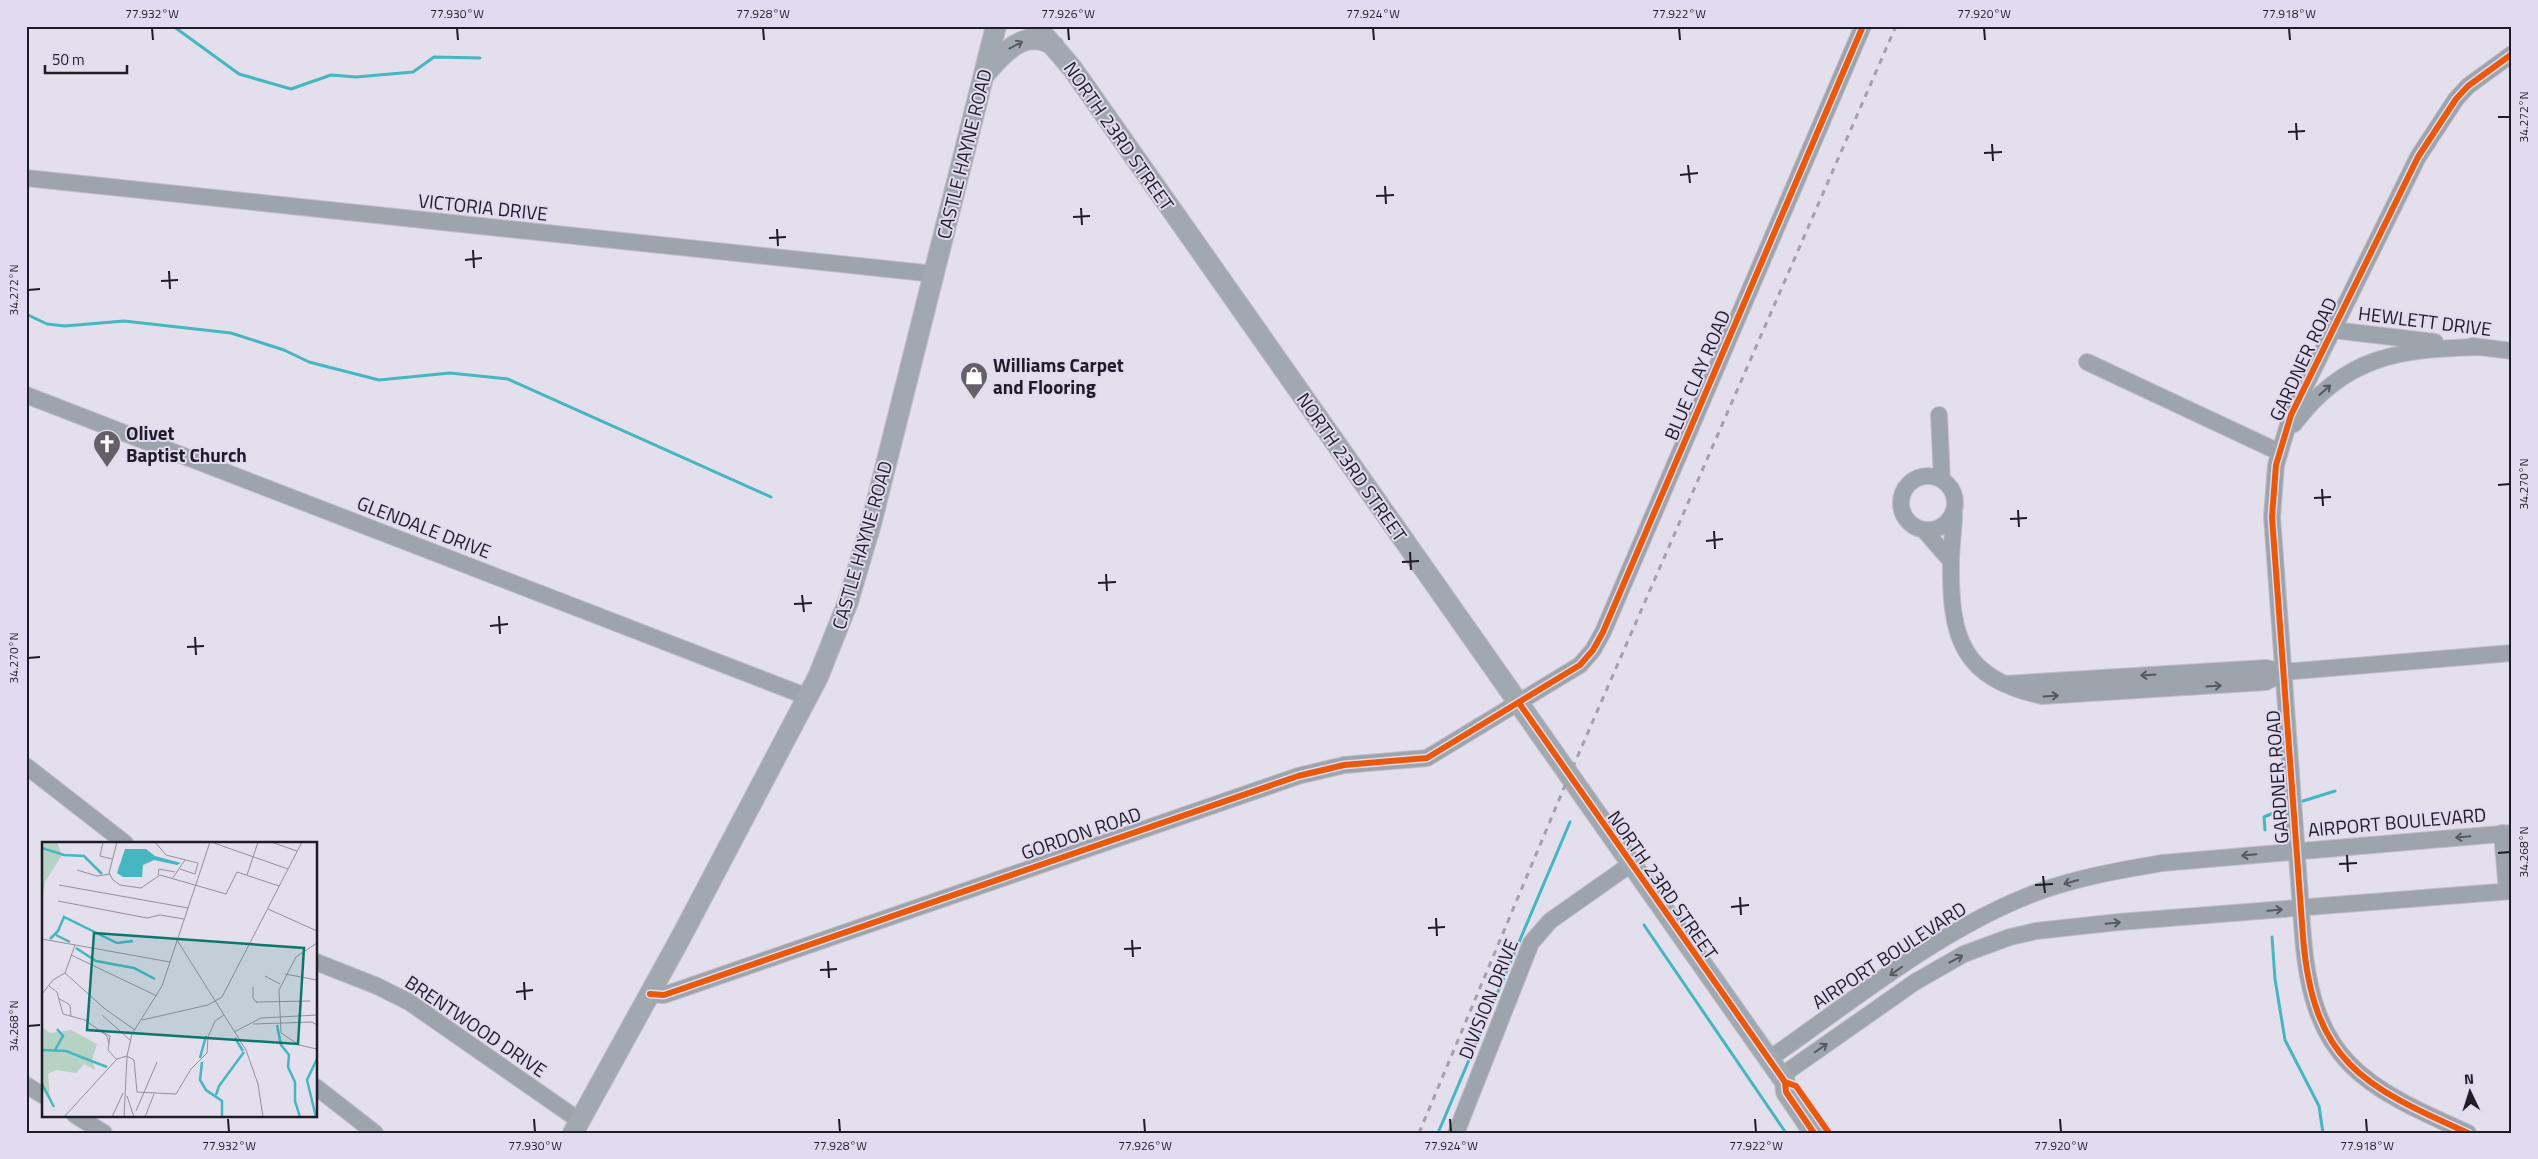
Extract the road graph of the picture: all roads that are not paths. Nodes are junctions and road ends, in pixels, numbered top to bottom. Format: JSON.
{"nodes":[{"id":1,"x":996,"y":26,"type":"edge"},
{"id":2,"x":1036,"y":26,"type":"edge"},
{"id":3,"x":1863,"y":26,"type":"edge"},
{"id":4,"x":1058,"y":50,"type":"junction"},
{"id":5,"x":2512,"y":54,"type":"edge"},
{"id":6,"x":982,"y":77,"type":"junction"},
{"id":7,"x":26,"y":178,"type":"edge"},
{"id":8,"x":935,"y":274,"type":"junction"},
{"id":9,"x":2333,"y":330,"type":"junction"},
{"id":10,"x":2481,"y":347,"type":"junction"},
{"id":11,"x":2512,"y":351,"type":"edge"},
{"id":12,"x":2087,"y":362,"type":"dead end"},
{"id":13,"x":26,"y":395,"type":"edge"},
{"id":14,"x":1939,"y":415,"type":"dead end"},
{"id":15,"x":2281,"y":446,"type":"junction"},
{"id":16,"x":1942,"y":480,"type":"junction"},
{"id":17,"x":1954,"y":512,"type":"junction"},
{"id":18,"x":1924,"y":530,"type":"junction"},
{"id":19,"x":1950,"y":561,"type":"junction"},
{"id":20,"x":2512,"y":653,"type":"edge"},
{"id":21,"x":2284,"y":672,"type":"junction"},
{"id":22,"x":808,"y":698,"type":"junction"},
{"id":23,"x":1519,"y":703,"type":"junction"},
{"id":24,"x":26,"y":766,"type":"edge"},
{"id":25,"x":2507,"y":833,"type":"edge"},
{"id":26,"x":124,"y":842,"type":"edge"},
{"id":27,"x":2297,"y":851,"type":"junction"},
{"id":28,"x":1631,"y":864,"type":"junction"},
{"id":29,"x":2509,"y":891,"type":"edge"},
{"id":30,"x":2301,"y":908,"type":"junction"},
{"id":31,"x":318,"y":963,"type":"edge"},
{"id":32,"x":650,"y":994,"type":"junction"},
{"id":33,"x":1769,"y":1059,"type":"junction"},
{"id":34,"x":1783,"y":1079,"type":"junction"},
{"id":35,"x":26,"y":1085,"type":"edge"},
{"id":36,"x":318,"y":1089,"type":"edge"},
{"id":37,"x":42,"y":1095,"type":"edge"},
{"id":38,"x":77,"y":1116,"type":"edge"},
{"id":39,"x":577,"y":1127,"type":"edge"},
{"id":40,"x":104,"y":1133,"type":"edge"},
{"id":41,"x":375,"y":1133,"type":"edge"},
{"id":42,"x":1456,"y":1133,"type":"edge"},
{"id":43,"x":1814,"y":1133,"type":"edge"},
{"id":44,"x":1829,"y":1133,"type":"edge"},
{"id":45,"x":2468,"y":1133,"type":"edge"}],
"edges":[{"from":1,"to":6,"type":"main road","name":"CASTLE HAYNE ROAD"},
{"from":2,"to":4,"type":"main road","name":"NORTH 23RD STREET"},
{"from":3,"to":23,"type":"street","name":"BLUE CLAY ROAD"},
{"from":6,"to":4,"type":"main road","one_way":true},
{"from":4,"to":23,"type":"main road","name":"NORTH 23RD STREET"},
{"from":5,"to":9,"type":"street","name":"GARDNER ROAD"},
{"from":6,"to":8,"type":"main road","name":"CASTLE HAYNE ROAD"},
{"from":7,"to":8,"type":"street","name":"VICTORIA DRIVE"},
{"from":8,"to":22,"type":"main road","name":"CASTLE HAYNE ROAD"},
{"from":9,"to":10,"type":"street","name":"HEWLETT DRIVE"},
{"from":9,"to":15,"type":"street","name":"GARDNER ROAD"},
{"from":10,"to":11,"type":"street","name":"HEWLETT DRIVE"},
{"from":15,"to":10,"type":"street","one_way":true},
{"from":12,"to":15,"type":"street"},
{"from":13,"to":22,"type":"street","name":"GLENDALE DRIVE"},
{"from":14,"to":16,"type":"street"},
{"from":15,"to":21,"type":"street","name":"GARDNER ROAD"},
{"from":16,"to":17,"type":"street"},
{"from":16,"to":18,"type":"street"},
{"from":17,"to":18,"type":"street"},
{"from":17,"to":19,"type":"street"},
{"from":18,"to":19,"type":"street"},
{"from":19,"to":21,"type":"street"},
{"from":20,"to":21,"type":"street"},
{"from":21,"to":27,"type":"street","name":"GARDNER ROAD"},
{"from":22,"to":32,"type":"main road","name":"CASTLE HAYNE ROAD"},
{"from":23,"to":28,"type":"main road","name":"NORTH 23RD STREET"},
{"from":23,"to":32,"type":"street","name":"GORDON ROAD"},
{"from":24,"to":26,"type":"street"},
{"from":25,"to":27,"type":"street","name":"AIRPORT BOULEVARD","one_way":true},
{"from":25,"to":29,"type":"street"},
{"from":27,"to":30,"type":"street","name":"GARDNER ROAD"},
{"from":27,"to":33,"type":"street","name":"AIRPORT BOULEVARD","one_way":true},
{"from":28,"to":33,"type":"main road","name":"NORTH 23RD STREET"},
{"from":28,"to":42,"type":"street","name":"DIVISION DRIVE"},
{"from":29,"to":30,"type":"street","name":"AIRPORT BOULEVARD"},
{"from":34,"to":30,"type":"street","name":"AIRPORT BOULEVARD","one_way":true},
{"from":30,"to":45,"type":"street","name":"GARDNER ROAD"},
{"from":31,"to":39,"type":"street","name":"BRENTWOOD DRIVE"},
{"from":32,"to":39,"type":"main road","name":"CASTLE HAYNE ROAD"},
{"from":33,"to":34,"type":"main road","name":"NORTH 23RD STREET"},
{"from":34,"to":43,"type":"main road","name":"NORTH 23RD STREET"},
{"from":34,"to":44,"type":"main road","name":"NORTH 23RD STREET"},
{"from":35,"to":37,"type":"street"},
{"from":36,"to":41,"type":"street"},
{"from":38,"to":40,"type":"street"}]}
